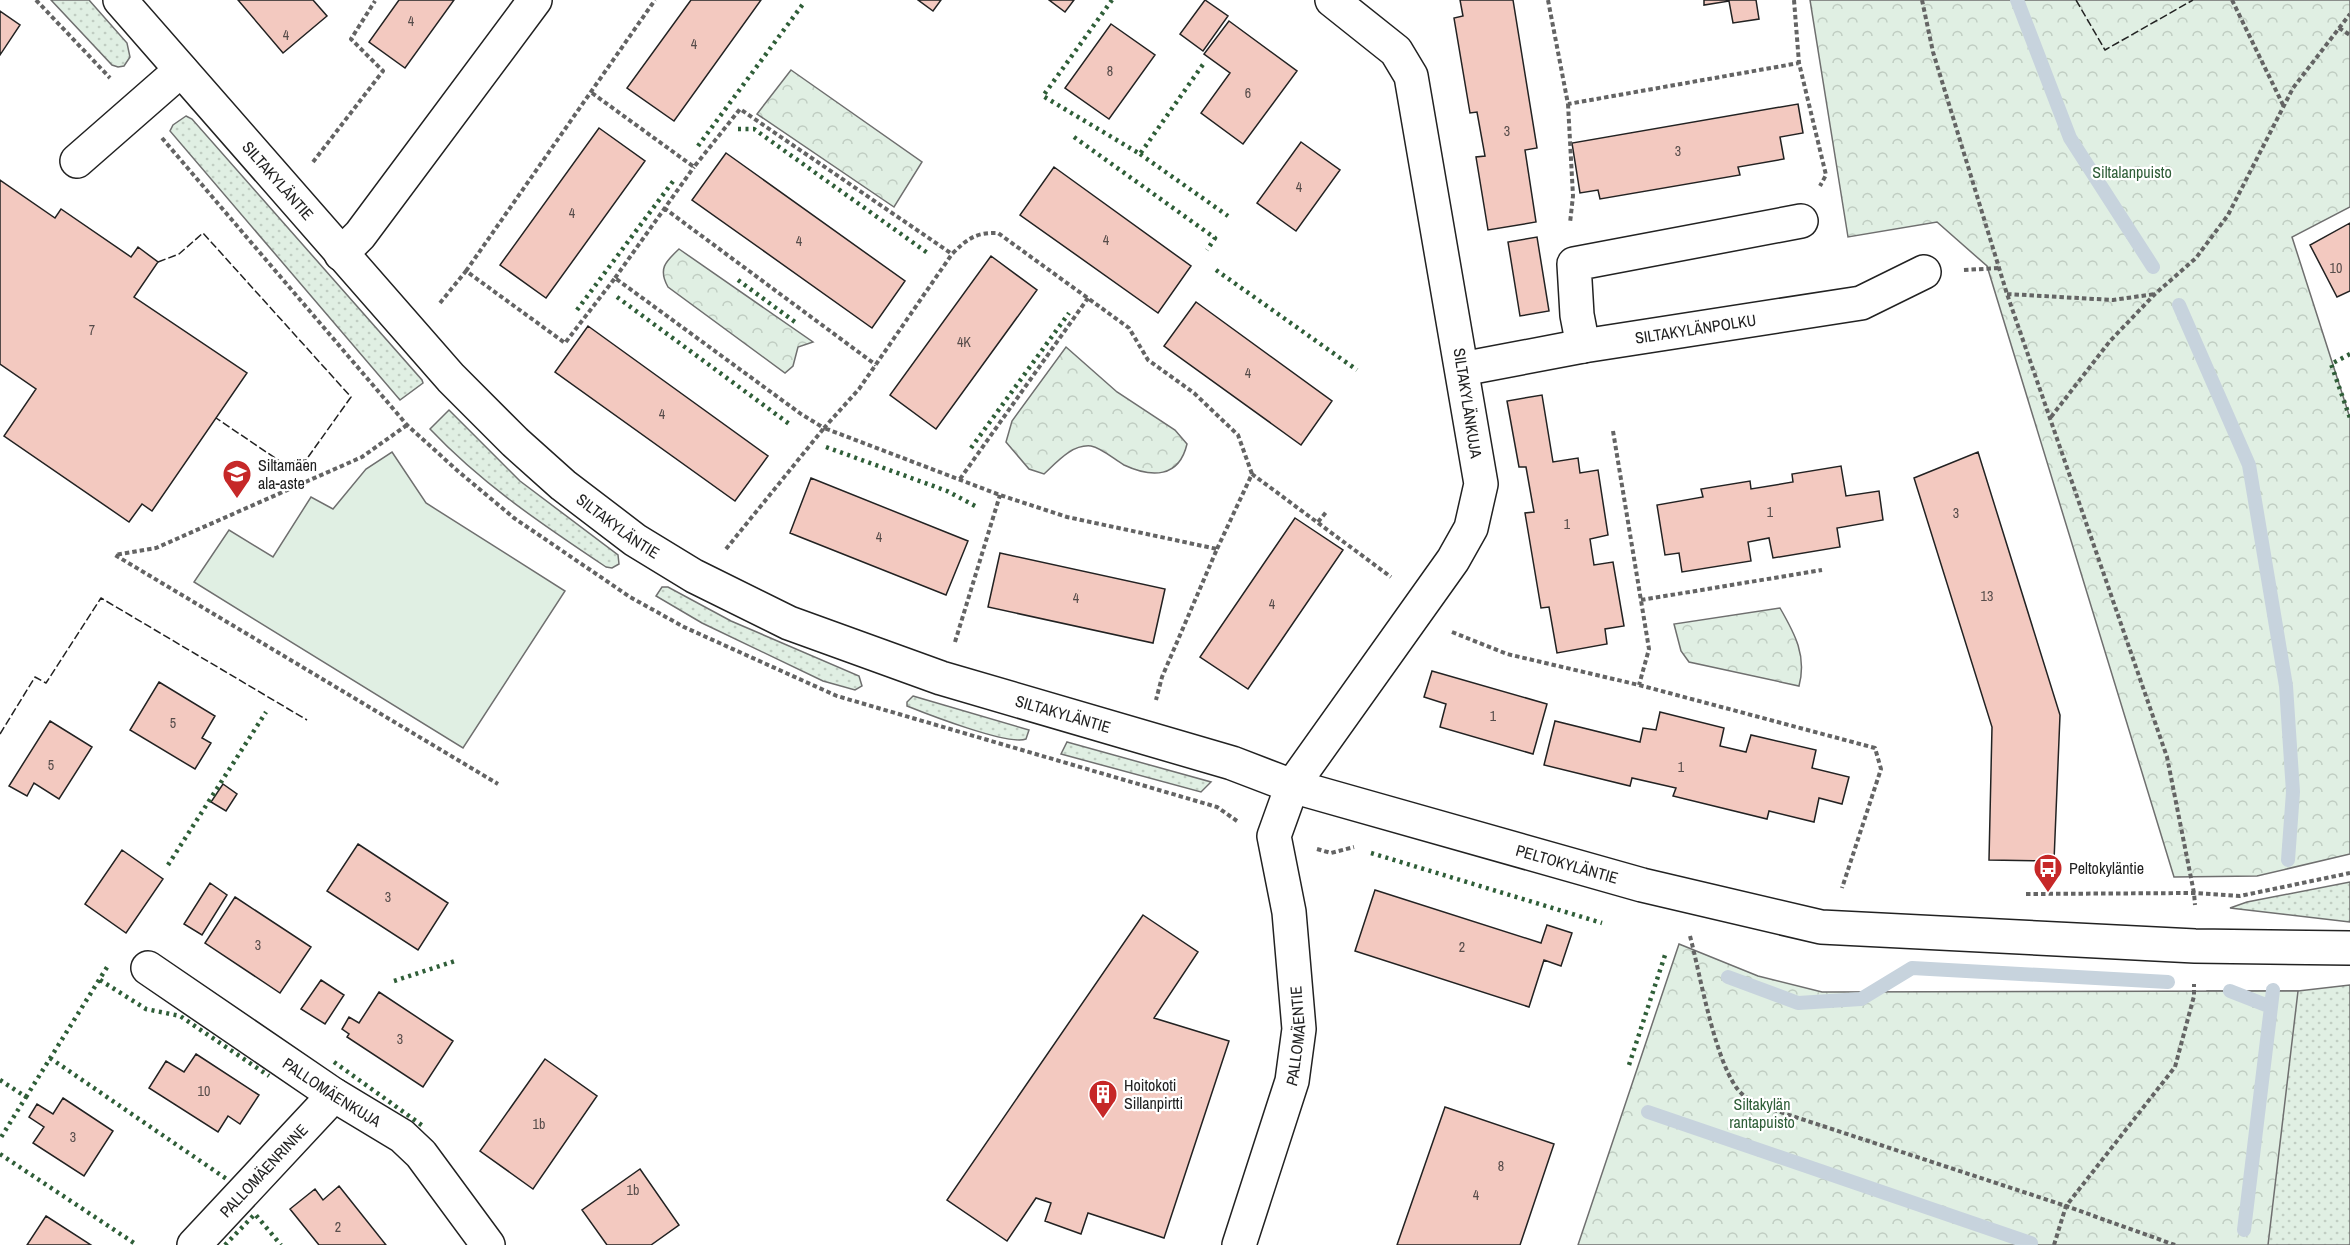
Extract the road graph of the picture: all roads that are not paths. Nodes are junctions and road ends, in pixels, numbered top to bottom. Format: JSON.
{"nodes":[{"id":1,"x":120,"y":0,"type":"edge"},
{"id":2,"x":535,"y":0,"type":"edge"},
{"id":3,"x":1340,"y":2,"type":"edge"},
{"id":4,"x":182,"y":70,"type":"junction"},
{"id":5,"x":77,"y":161,"type":"dead end"},
{"id":6,"x":1801,"y":221,"type":"road end"},
{"id":7,"x":341,"y":254,"type":"junction"},
{"id":8,"x":1924,"y":272,"type":"dead end"},
{"id":9,"x":1583,"y":346,"type":"junction"},
{"id":10,"x":1462,"y":369,"type":"junction"},
{"id":11,"x":1292,"y":786,"type":"junction"},
{"id":12,"x":2350,"y":948,"type":"edge"},
{"id":13,"x":148,"y":968,"type":"dead end"},
{"id":14,"x":334,"y":1095,"type":"junction"},
{"id":15,"x":194,"y":1245,"type":"edge"},
{"id":16,"x":488,"y":1245,"type":"edge"},
{"id":17,"x":1239,"y":1245,"type":"edge"}],
"edges":[{"from":1,"to":4,"type":"street","name":"SILTAKYLÄNTIE"},
{"from":2,"to":7,"type":"street"},
{"from":3,"to":10,"type":"street","name":"SILTAKYLÄNKUJA"},
{"from":4,"to":5,"type":"street"},
{"from":4,"to":7,"type":"street","name":"SILTAKYLÄNTIE"},
{"from":6,"to":9,"type":"street"},
{"from":7,"to":11,"type":"street","name":"SILTAKYLÄNTIE"},
{"from":8,"to":9,"type":"street","name":"SILTAKYLÄNPOLKU"},
{"from":9,"to":10,"type":"street","name":"SILTAKYLÄNPOLKU"},
{"from":10,"to":11,"type":"street","name":"SILTAKYLÄNKUJA"},
{"from":11,"to":12,"type":"street","name":"PELTOKYLÄNTIE"},
{"from":11,"to":17,"type":"street","name":"PALLOMÄENTIE"},
{"from":13,"to":14,"type":"street","name":"PALLOMÄENKUJA"},
{"from":14,"to":15,"type":"street","name":"PALLOMÄENRINNE"},
{"from":14,"to":16,"type":"street","name":"PALLOMÄENKUJA"}]}
